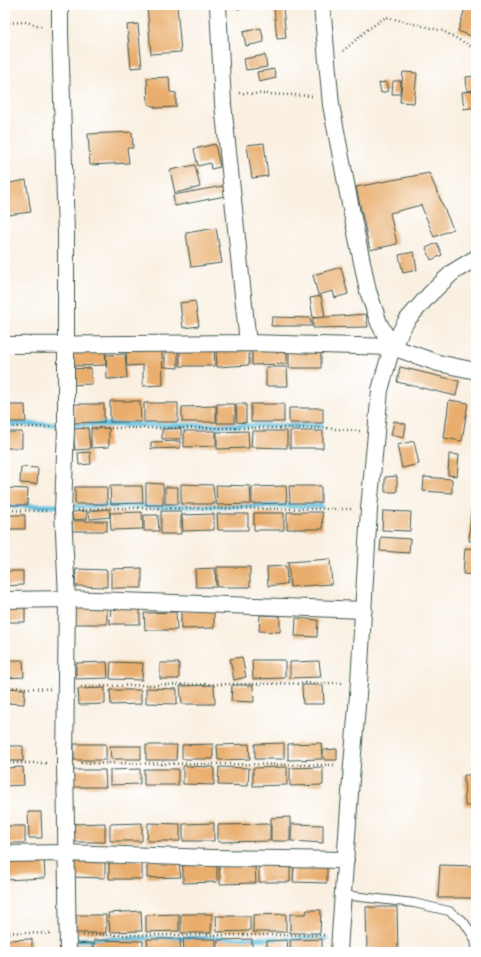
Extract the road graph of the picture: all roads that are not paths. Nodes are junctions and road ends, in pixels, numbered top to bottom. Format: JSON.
{"nodes":[{"id":1,"x":60,"y":5,"type":"edge"},
{"id":2,"x":218,"y":5,"type":"edge"},
{"id":3,"x":322,"y":5,"type":"edge"},
{"id":4,"x":476,"y":258,"type":"edge"},
{"id":5,"x":248,"y":343,"type":"junction"},
{"id":6,"x":66,"y":344,"type":"junction"},
{"id":7,"x":5,"y":345,"type":"edge"},
{"id":8,"x":392,"y":348,"type":"junction"},
{"id":9,"x":476,"y":370,"type":"edge"},
{"id":10,"x":67,"y":599,"type":"junction"},
{"id":11,"x":5,"y":600,"type":"edge"},
{"id":12,"x":364,"y":610,"type":"junction"},
{"id":13,"x":66,"y":853,"type":"junction"},
{"id":14,"x":5,"y":854,"type":"edge"},
{"id":15,"x":346,"y":860,"type":"junction"},
{"id":16,"x":343,"y":895,"type":"junction"},
{"id":17,"x":476,"y":948,"type":"edge"},
{"id":18,"x":68,"y":952,"type":"edge"},
{"id":19,"x":339,"y":952,"type":"edge"}],
"edges":[{"from":1,"to":6,"type":"street"},
{"from":2,"to":5,"type":"street"},
{"from":3,"to":8,"type":"street"},
{"from":4,"to":8,"type":"street"},
{"from":5,"to":6,"type":"street"},
{"from":5,"to":8,"type":"street"},
{"from":6,"to":7,"type":"street"},
{"from":6,"to":10,"type":"street"},
{"from":8,"to":9,"type":"street"},
{"from":8,"to":12,"type":"street"},
{"from":10,"to":11,"type":"street"},
{"from":10,"to":12,"type":"street"},
{"from":10,"to":13,"type":"street"},
{"from":12,"to":15,"type":"street"},
{"from":13,"to":14,"type":"street"},
{"from":13,"to":15,"type":"street"},
{"from":13,"to":18,"type":"street"},
{"from":15,"to":16,"type":"street"},
{"from":16,"to":17,"type":"lane"},
{"from":16,"to":19,"type":"street"}]}
